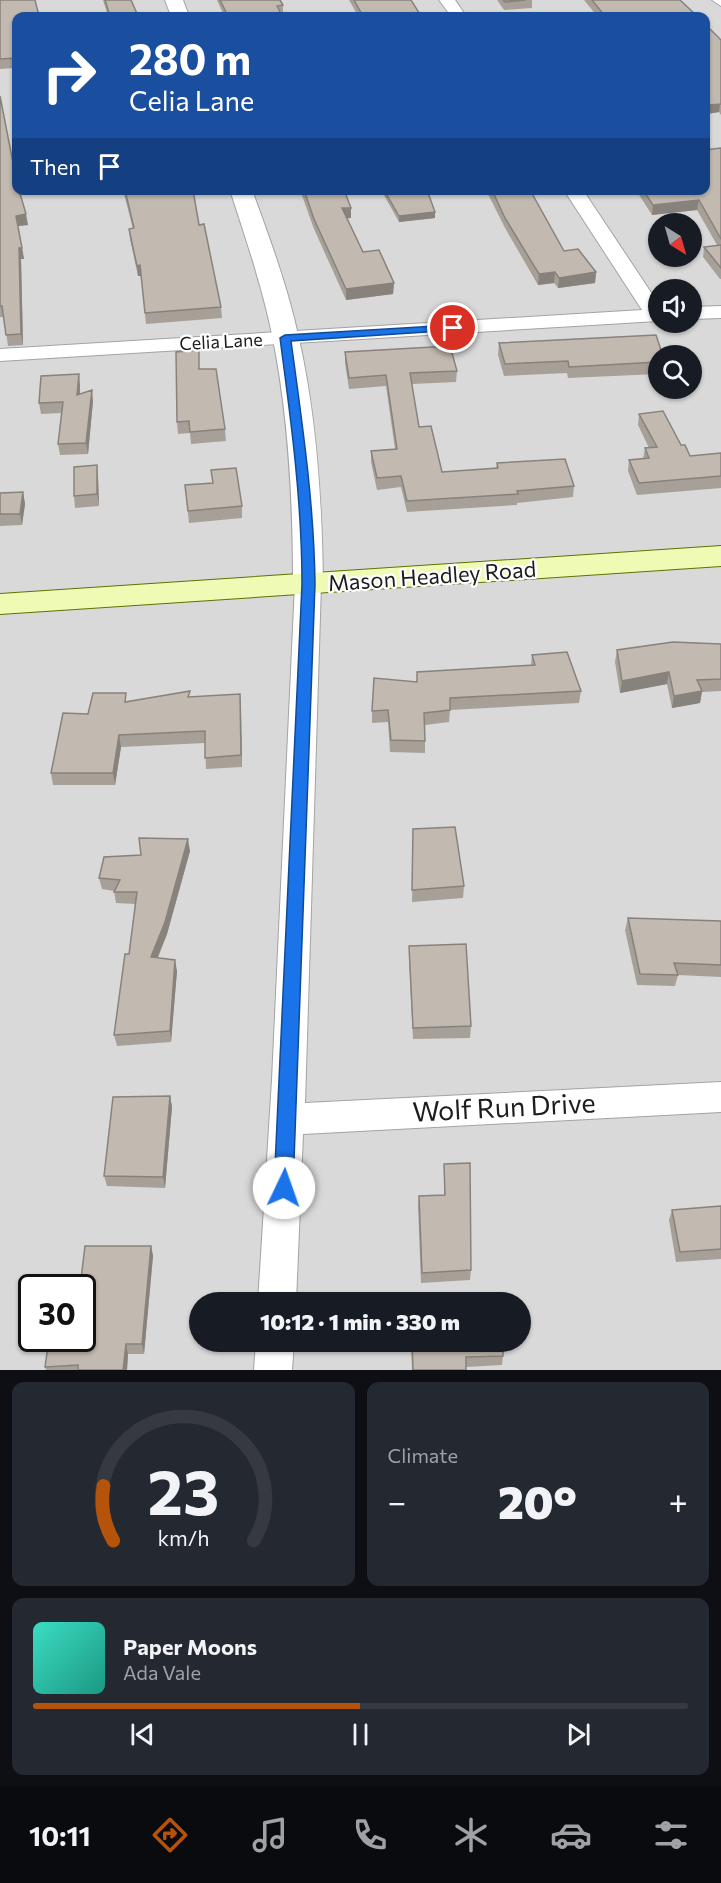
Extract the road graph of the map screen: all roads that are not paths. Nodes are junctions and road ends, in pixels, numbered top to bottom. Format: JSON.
{"nodes":[{"id":1,"x":243,"y":195,"type":"edge"},
{"id":2,"x":576,"y":195,"type":"edge"},
{"id":3,"x":648,"y":302,"type":"edge"},
{"id":4,"x":721,"y":312,"type":"edge"},
{"id":5,"x":702,"y":313,"type":"edge"},
{"id":6,"x":648,"y":316,"type":"edge"},
{"id":7,"x":285,"y":338,"type":"junction"},
{"id":8,"x":0,"y":355,"type":"edge"},
{"id":9,"x":721,"y":556,"type":"edge"},
{"id":10,"x":308,"y":584,"type":"junction"},
{"id":11,"x":0,"y":604,"type":"edge"},
{"id":12,"x":721,"y":1097,"type":"edge"},
{"id":13,"x":287,"y":1119,"type":"junction"},
{"id":14,"x":278,"y":1292,"type":"edge"},
{"id":15,"x":274,"y":1352,"type":"edge"},
{"id":16,"x":273,"y":1370,"type":"edge"}],
"edges":[{"from":1,"to":7,"type":"street"},
{"from":2,"to":3,"type":"street"},
{"from":4,"to":5,"type":"street"},
{"from":6,"to":7,"type":"street","name":"Celia Lane"},
{"from":7,"to":8,"type":"street","name":"Celia Lane"},
{"from":7,"to":10,"type":"street"},
{"from":9,"to":10,"type":"main road","name":"Mason Headley Road"},
{"from":10,"to":11,"type":"main road","name":"Mason Headley Road"},
{"from":10,"to":13,"type":"street"},
{"from":12,"to":13,"type":"street","name":"Wolf Run Drive"},
{"from":13,"to":14,"type":"street"},
{"from":15,"to":16,"type":"street"}]}
